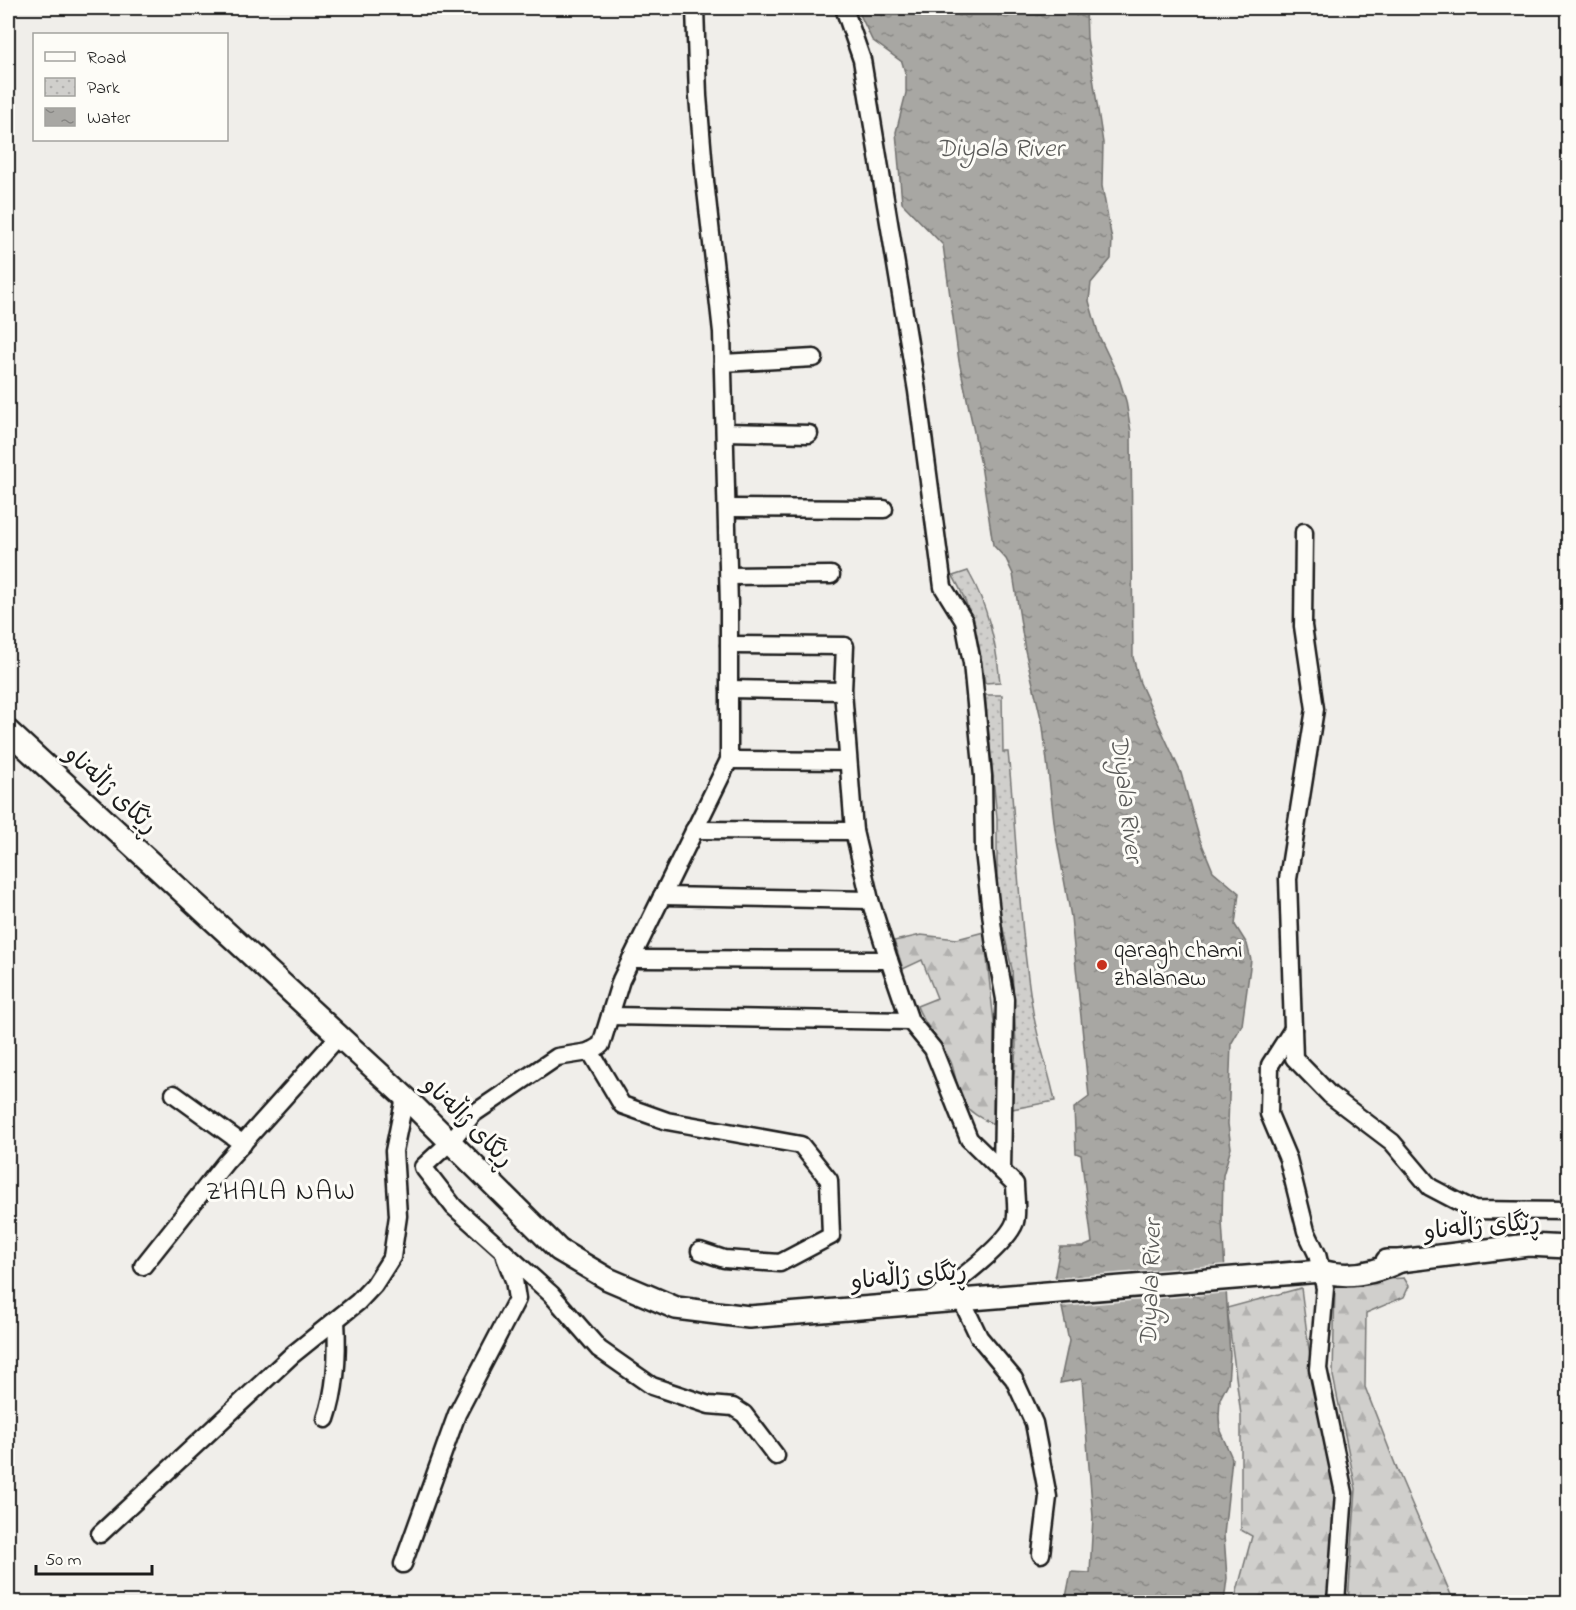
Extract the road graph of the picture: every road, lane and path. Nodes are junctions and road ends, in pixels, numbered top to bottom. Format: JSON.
{"nodes":[{"id":1,"x":695,"y":8,"type":"edge"},
{"id":2,"x":844,"y":8,"type":"edge"},
{"id":3,"x":814,"y":358,"type":"dead end"},
{"id":4,"x":723,"y":363,"type":"junction"},
{"id":5,"x":725,"y":432,"type":"junction"},
{"id":6,"x":808,"y":435,"type":"dead end"},
{"id":7,"x":727,"y":508,"type":"junction"},
{"id":8,"x":884,"y":508,"type":"dead end"},
{"id":9,"x":1304,"y":532,"type":"dead end"},
{"id":10,"x":831,"y":575,"type":"dead end"},
{"id":11,"x":729,"y":576,"type":"junction"},
{"id":12,"x":729,"y":645,"type":"junction"},
{"id":13,"x":729,"y":689,"type":"junction"},
{"id":14,"x":843,"y":691,"type":"junction"},
{"id":15,"x":8,"y":731,"type":"edge"},
{"id":16,"x":729,"y":760,"type":"junction"},
{"id":17,"x":848,"y":760,"type":"junction"},
{"id":18,"x":694,"y":830,"type":"junction"},
{"id":19,"x":855,"y":831,"type":"junction"},
{"id":20,"x":662,"y":896,"type":"junction"},
{"id":21,"x":870,"y":900,"type":"junction"},
{"id":22,"x":631,"y":960,"type":"junction"},
{"id":23,"x":889,"y":960,"type":"junction"},
{"id":24,"x":610,"y":1016,"type":"junction"},
{"id":25,"x":910,"y":1021,"type":"junction"},
{"id":26,"x":1293,"y":1029,"type":"junction"},
{"id":27,"x":339,"y":1036,"type":"junction"},
{"id":28,"x":590,"y":1051,"type":"junction"},
{"id":29,"x":174,"y":1094,"type":"dead end"},
{"id":30,"x":405,"y":1097,"type":"junction"},
{"id":31,"x":450,"y":1142,"type":"junction"},
{"id":32,"x":243,"y":1144,"type":"junction"},
{"id":33,"x":1002,"y":1171,"type":"junction"},
{"id":34,"x":1569,"y":1211,"type":"edge"},
{"id":35,"x":1569,"y":1247,"type":"edge"},
{"id":36,"x":700,"y":1251,"type":"dead end"},
{"id":37,"x":503,"y":1253,"type":"junction"},
{"id":38,"x":143,"y":1266,"type":"dead end"},
{"id":39,"x":1310,"y":1272,"type":"junction"},
{"id":40,"x":961,"y":1299,"type":"junction"},
{"id":41,"x":931,"y":1300,"type":"junction"},
{"id":42,"x":336,"y":1320,"type":"junction"},
{"id":43,"x":326,"y":1419,"type":"dead end"},
{"id":44,"x":776,"y":1456,"type":"dead end"},
{"id":45,"x":100,"y":1534,"type":"dead end"},
{"id":46,"x":1041,"y":1554,"type":"dead end"},
{"id":47,"x":403,"y":1564,"type":"dead end"},
{"id":48,"x":1336,"y":1602,"type":"edge"}],
"edges":[{"from":1,"to":4,"type":"street"},
{"from":2,"to":33,"type":"street"},
{"from":3,"to":4,"type":"street"},
{"from":4,"to":5,"type":"street"},
{"from":5,"to":6,"type":"street"},
{"from":5,"to":7,"type":"street"},
{"from":7,"to":8,"type":"street"},
{"from":7,"to":11,"type":"street"},
{"from":9,"to":26,"type":"street"},
{"from":10,"to":11,"type":"street"},
{"from":11,"to":12,"type":"street"},
{"from":12,"to":13,"type":"street"},
{"from":12,"to":14,"type":"street"},
{"from":13,"to":14,"type":"street"},
{"from":13,"to":16,"type":"street"},
{"from":14,"to":17,"type":"street"},
{"from":15,"to":27,"type":"main road","name":"ڕێگای ژاڵەناو"},
{"from":16,"to":17,"type":"street"},
{"from":16,"to":18,"type":"street"},
{"from":17,"to":19,"type":"street"},
{"from":18,"to":19,"type":"street"},
{"from":18,"to":20,"type":"street"},
{"from":19,"to":21,"type":"street"},
{"from":20,"to":21,"type":"street"},
{"from":20,"to":22,"type":"street"},
{"from":21,"to":23,"type":"street"},
{"from":22,"to":23,"type":"street"},
{"from":22,"to":24,"type":"street"},
{"from":23,"to":25,"type":"street"},
{"from":24,"to":25,"type":"street"},
{"from":24,"to":28,"type":"street"},
{"from":25,"to":33,"type":"street"},
{"from":26,"to":34,"type":"street"},
{"from":26,"to":39,"type":"street"},
{"from":27,"to":30,"type":"main road","name":"ڕێگای ژاڵەناو"},
{"from":27,"to":32,"type":"street"},
{"from":28,"to":31,"type":"street"},
{"from":28,"to":36,"type":"street"},
{"from":29,"to":32,"type":"street"},
{"from":30,"to":31,"type":"main road","name":"ڕێگای ژاڵەناو"},
{"from":30,"to":42,"type":"street"},
{"from":31,"to":37,"type":"street"},
{"from":31,"to":41,"type":"main road","name":"ڕێگای ژاڵەناو"},
{"from":32,"to":38,"type":"street"},
{"from":33,"to":41,"type":"street"},
{"from":35,"to":39,"type":"main road","name":"ڕێگای ژاڵەناو"},
{"from":37,"to":44,"type":"street"},
{"from":37,"to":47,"type":"street"},
{"from":39,"to":40,"type":"main road","name":"ڕێگای ژاڵەناو"},
{"from":39,"to":48,"type":"street"},
{"from":40,"to":41,"type":"main road","name":"ڕێگای ژاڵەناو"},
{"from":40,"to":46,"type":"street"},
{"from":42,"to":43,"type":"street"},
{"from":42,"to":45,"type":"street"}]}
